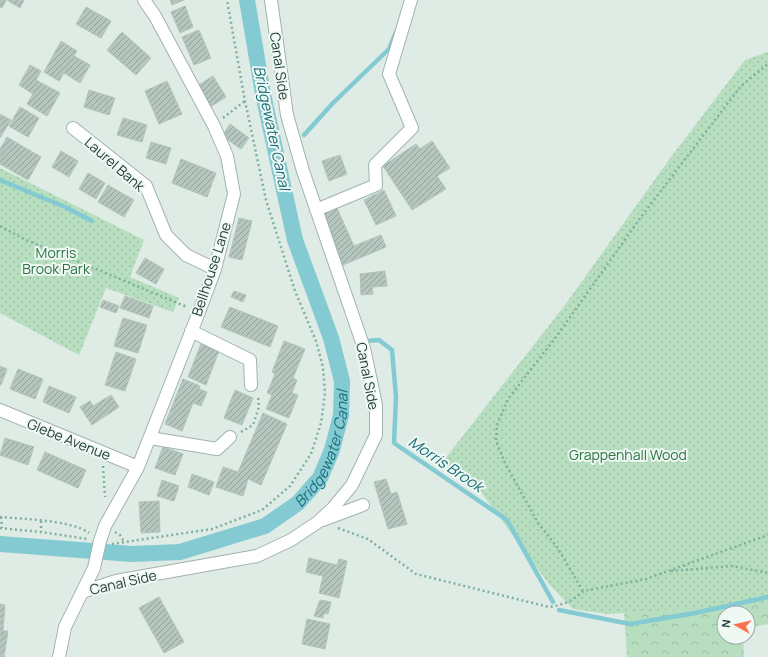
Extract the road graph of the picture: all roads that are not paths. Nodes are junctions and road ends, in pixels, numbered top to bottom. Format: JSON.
{"nodes":[{"id":1,"x":144,"y":0,"type":"edge"},
{"id":2,"x":270,"y":0,"type":"edge"},
{"id":3,"x":411,"y":0,"type":"edge"},
{"id":4,"x":73,"y":128,"type":"dead end"},
{"id":5,"x":316,"y":210,"type":"junction"},
{"id":6,"x":215,"y":269,"type":"junction"},
{"id":7,"x":191,"y":331,"type":"junction"},
{"id":8,"x":251,"y":385,"type":"road end"},
{"id":9,"x":0,"y":410,"type":"edge"},
{"id":10,"x":150,"y":438,"type":"junction"},
{"id":11,"x":230,"y":438,"type":"road end"},
{"id":12,"x":138,"y":467,"type":"junction"},
{"id":13,"x":363,"y":505,"type":"dead end"},
{"id":14,"x":318,"y":522,"type":"junction"},
{"id":15,"x":82,"y":592,"type":"junction"},
{"id":16,"x":59,"y":657,"type":"edge"}],
"edges":[{"from":1,"to":6,"type":"street","name":"Bellhouse Lane"},
{"from":2,"to":5,"type":"street","name":"Canal Side"},
{"from":3,"to":5,"type":"street"},
{"from":4,"to":6,"type":"street","name":"Laurel Bank"},
{"from":5,"to":14,"type":"street","name":"Canal Side"},
{"from":6,"to":7,"type":"street","name":"Bellhouse Lane"},
{"from":7,"to":8,"type":"street"},
{"from":7,"to":10,"type":"street","name":"Bellhouse Lane"},
{"from":9,"to":12,"type":"street","name":"Glebe Avenue"},
{"from":10,"to":11,"type":"street"},
{"from":10,"to":12,"type":"street","name":"Bellhouse Lane"},
{"from":12,"to":15,"type":"street","name":"Bellhouse Lane","bridge":true},
{"from":13,"to":14,"type":"street"},
{"from":14,"to":15,"type":"street","name":"Canal Side"},
{"from":15,"to":16,"type":"street","name":"Bellhouse Lane"}]}
